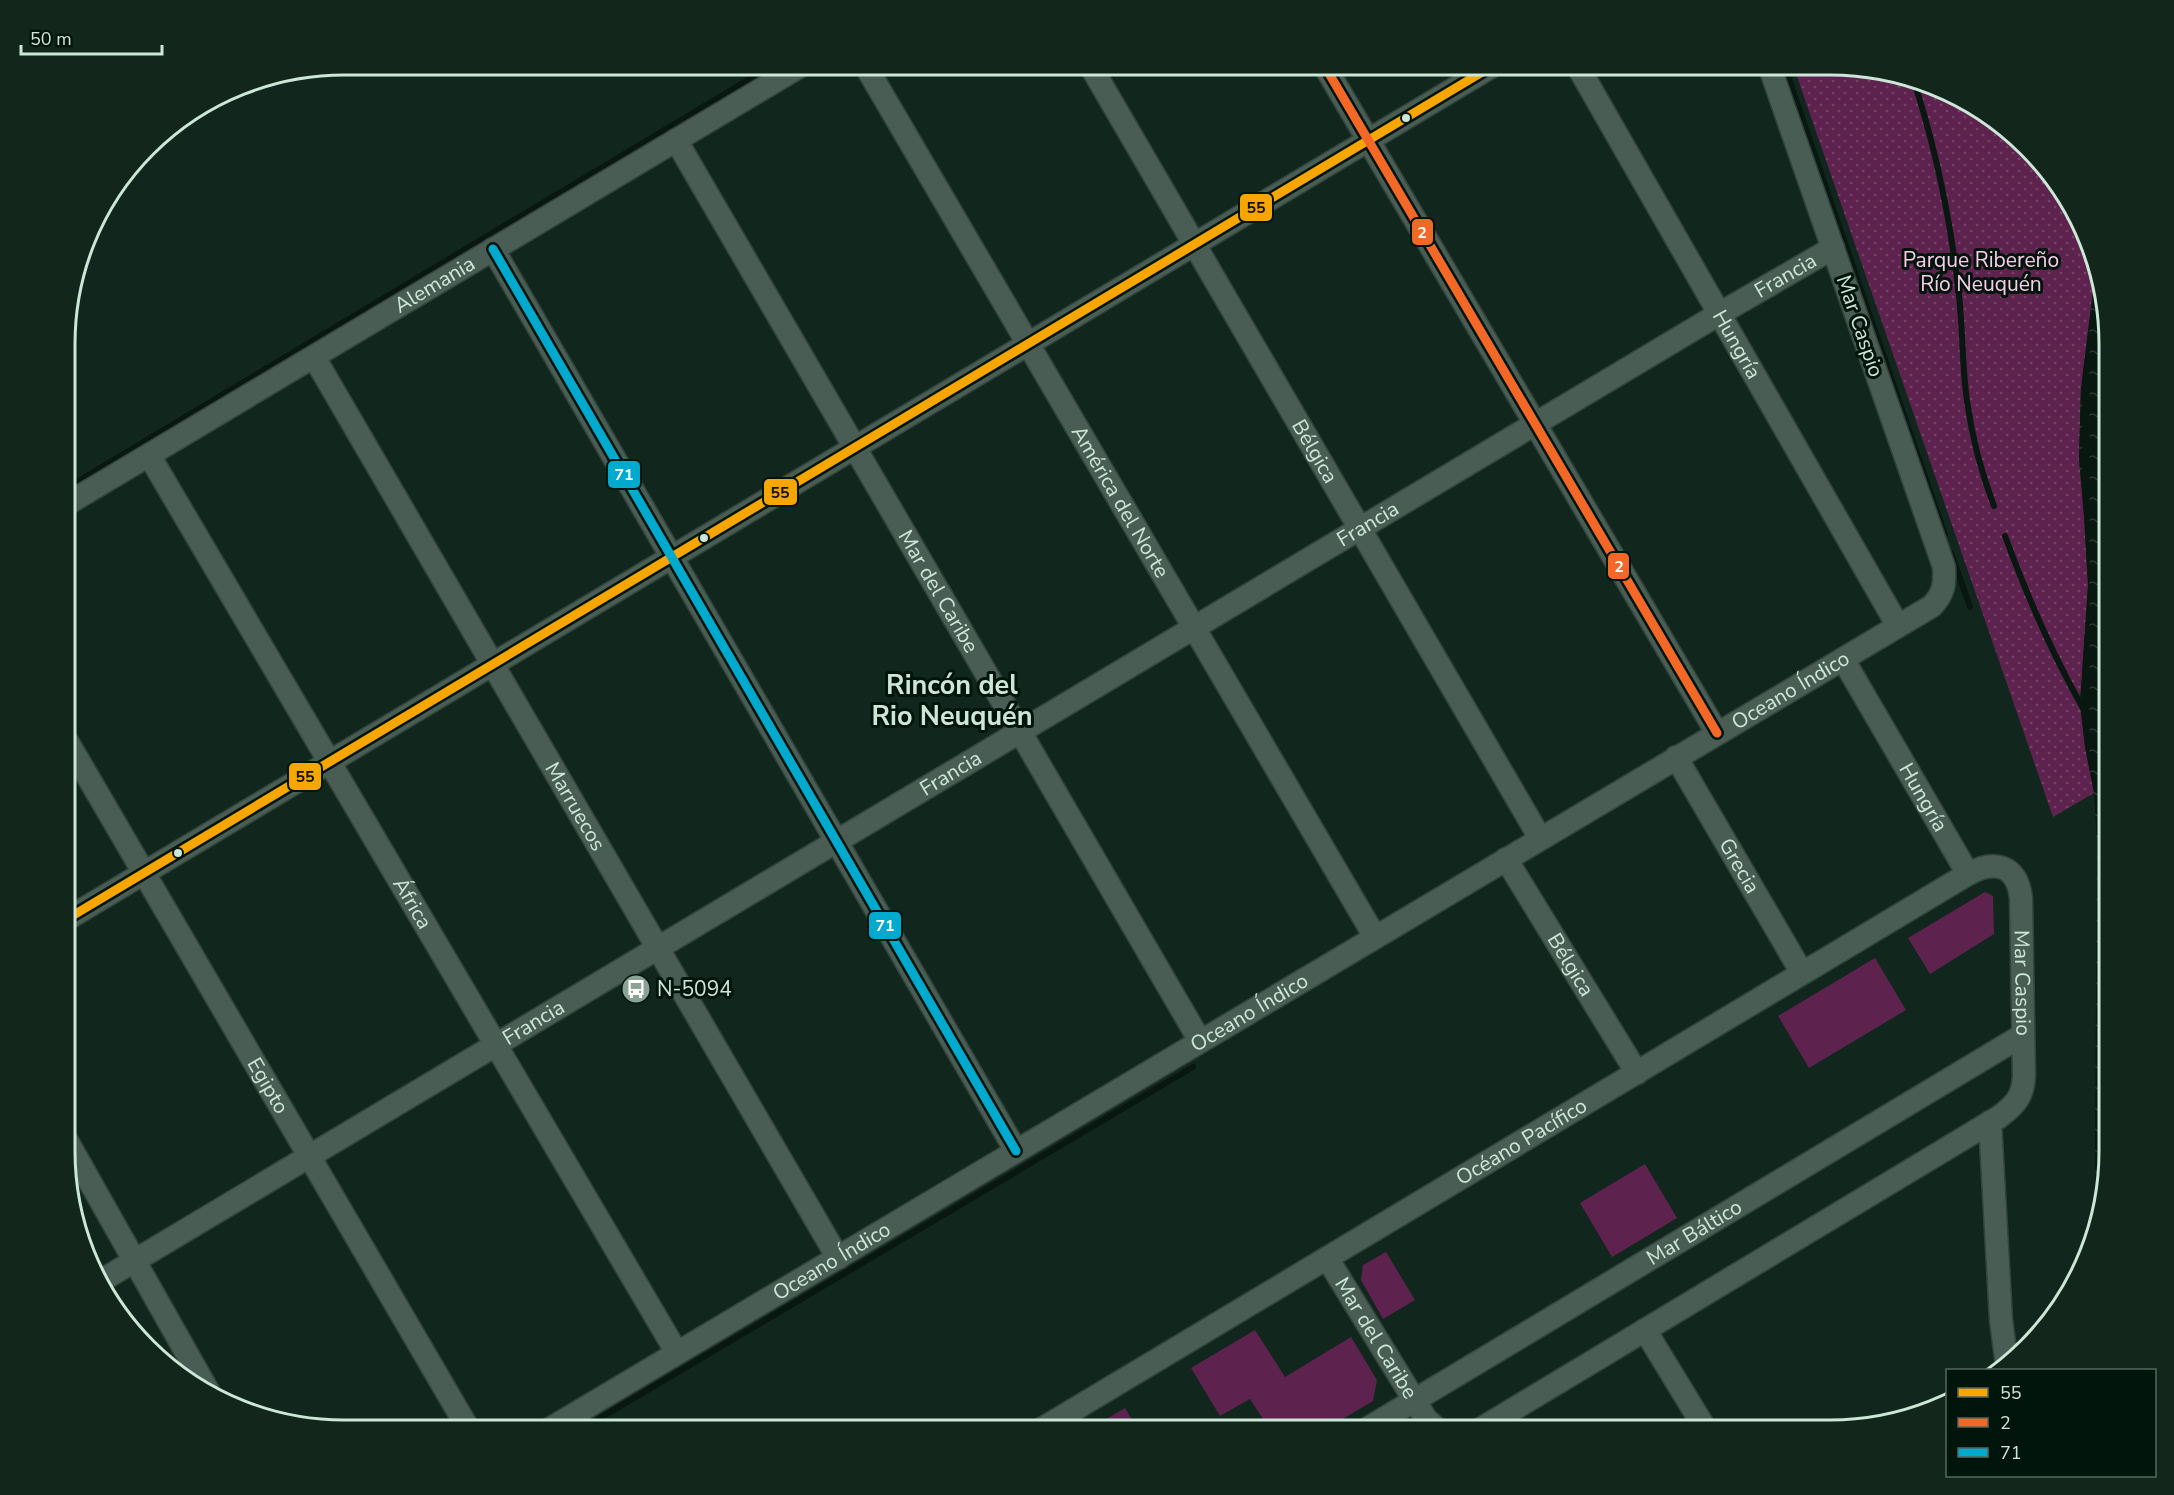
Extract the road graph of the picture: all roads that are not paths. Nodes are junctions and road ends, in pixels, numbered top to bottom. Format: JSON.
{"nodes":[{"id":1,"x":785,"y":75,"type":"edge"},
{"id":2,"x":871,"y":75,"type":"edge"},
{"id":3,"x":1096,"y":75,"type":"edge"},
{"id":4,"x":1330,"y":75,"type":"edge"},
{"id":5,"x":1477,"y":75,"type":"edge"},
{"id":6,"x":1583,"y":75,"type":"edge"},
{"id":7,"x":1772,"y":75,"type":"edge"},
{"id":8,"x":676,"y":140,"type":"junction"},
{"id":9,"x":1369,"y":140,"type":"junction"},
{"id":10,"x":1194,"y":244,"type":"junction"},
{"id":11,"x":1833,"y":248,"type":"junction"},
{"id":12,"x":493,"y":249,"type":"junction"},
{"id":13,"x":1719,"y":314,"type":"junction"},
{"id":14,"x":1028,"y":344,"type":"junction"},
{"id":15,"x":314,"y":357,"type":"junction"},
{"id":16,"x":1536,"y":423,"type":"junction"},
{"id":17,"x":855,"y":448,"type":"junction"},
{"id":18,"x":149,"y":455,"type":"junction"},
{"id":19,"x":75,"y":499,"type":"edge"},
{"id":20,"x":1360,"y":529,"type":"junction"},
{"id":21,"x":672,"y":557,"type":"junction"},
{"id":22,"x":1944,"y":588,"type":"joint"},
{"id":23,"x":1898,"y":626,"type":"junction"},
{"id":24,"x":1194,"y":628,"type":"junction"},
{"id":25,"x":1843,"y":659,"type":"junction"},
{"id":26,"x":493,"y":664,"type":"junction"},
{"id":27,"x":1020,"y":732,"type":"junction"},
{"id":28,"x":1717,"y":733,"type":"junction"},
{"id":29,"x":75,"y":755,"type":"edge"},
{"id":30,"x":1676,"y":758,"type":"junction"},
{"id":31,"x":330,"y":762,"type":"junction"},
{"id":32,"x":1540,"y":838,"type":"junction"},
{"id":33,"x":837,"y":842,"type":"junction"},
{"id":34,"x":1506,"y":859,"type":"junction"},
{"id":35,"x":2006,"y":868,"type":"joint"},
{"id":36,"x":144,"y":873,"type":"junction"},
{"id":37,"x":1968,"y":874,"type":"junction"},
{"id":38,"x":75,"y":914,"type":"edge"},
{"id":39,"x":1375,"y":937,"type":"junction"},
{"id":40,"x":658,"y":949,"type":"junction"},
{"id":41,"x":1803,"y":973,"type":"junction"},
{"id":42,"x":2023,"y":1035,"type":"junction"},
{"id":43,"x":1200,"y":1041,"type":"junction"},
{"id":44,"x":496,"y":1045,"type":"junction"},
{"id":45,"x":1637,"y":1073,"type":"junction"},
{"id":46,"x":1990,"y":1122,"type":"junction"},
{"id":47,"x":1016,"y":1151,"type":"junction"},
{"id":48,"x":75,"y":1156,"type":"edge"},
{"id":49,"x":310,"y":1157,"type":"junction"},
{"id":50,"x":838,"y":1258,"type":"junction"},
{"id":51,"x":1327,"y":1258,"type":"junction"},
{"id":52,"x":135,"y":1261,"type":"junction"},
{"id":53,"x":107,"y":1277,"type":"edge"},
{"id":54,"x":1645,"y":1330,"type":"junction"},
{"id":55,"x":677,"y":1353,"type":"junction"},
{"id":56,"x":2005,"y":1354,"type":"edge"},
{"id":57,"x":201,"y":1379,"type":"edge"},
{"id":58,"x":463,"y":1420,"type":"edge"},
{"id":59,"x":565,"y":1420,"type":"edge"},
{"id":60,"x":1057,"y":1420,"type":"edge"},
{"id":61,"x":1427,"y":1420,"type":"edge"},
{"id":62,"x":1496,"y":1420,"type":"edge"},
{"id":63,"x":1700,"y":1420,"type":"edge"}],
"edges":[{"from":1,"to":8,"type":"street","name":"Alemania"},
{"from":2,"to":14,"type":"street","name":"América del Norte"},
{"from":3,"to":10,"type":"street","name":"Bélgica"},
{"from":4,"to":9,"type":"street"},
{"from":5,"to":9,"type":"street"},
{"from":6,"to":13,"type":"street","name":"Hungría"},
{"from":7,"to":11,"type":"street","name":"Mar Caspio"},
{"from":8,"to":12,"type":"street","name":"Alemania"},
{"from":8,"to":17,"type":"street","name":"Mar del Caribe"},
{"from":9,"to":10,"type":"street"},
{"from":9,"to":16,"type":"street"},
{"from":10,"to":14,"type":"street"},
{"from":10,"to":20,"type":"street","name":"Bélgica"},
{"from":11,"to":13,"type":"street","name":"Francia"},
{"from":11,"to":22,"type":"street","name":"Mar Caspio"},
{"from":12,"to":15,"type":"street","name":"Alemania"},
{"from":12,"to":21,"type":"street"},
{"from":13,"to":16,"type":"street","name":"Francia"},
{"from":13,"to":23,"type":"street","name":"Hungría"},
{"from":14,"to":17,"type":"street"},
{"from":14,"to":24,"type":"street","name":"América del Norte"},
{"from":15,"to":18,"type":"street","name":"Alemania"},
{"from":15,"to":26,"type":"street","name":"Marruecos"},
{"from":16,"to":20,"type":"street","name":"Francia"},
{"from":16,"to":28,"type":"street"},
{"from":17,"to":21,"type":"street"},
{"from":17,"to":27,"type":"street","name":"Mar del Caribe"},
{"from":18,"to":19,"type":"street","name":"Alemania"},
{"from":18,"to":31,"type":"street","name":"África"},
{"from":20,"to":24,"type":"street","name":"Francia"},
{"from":20,"to":32,"type":"street","name":"Bélgica"},
{"from":21,"to":26,"type":"street"},
{"from":21,"to":33,"type":"street"},
{"from":22,"to":23,"type":"street","name":"Oceano Índico"},
{"from":23,"to":25,"type":"street","name":"Oceano Índico"},
{"from":24,"to":27,"type":"street","name":"Francia"},
{"from":24,"to":39,"type":"street","name":"América del Norte"},
{"from":25,"to":28,"type":"street","name":"Oceano Índico"},
{"from":25,"to":37,"type":"street","name":"Hungría"},
{"from":26,"to":31,"type":"street"},
{"from":26,"to":40,"type":"street","name":"Marruecos"},
{"from":27,"to":33,"type":"street","name":"Francia"},
{"from":27,"to":43,"type":"street","name":"Mar del Caribe"},
{"from":28,"to":30,"type":"street","name":"Oceano Índico"},
{"from":29,"to":36,"type":"street","name":"Egipto"},
{"from":30,"to":32,"type":"street","name":"Oceano Índico"},
{"from":30,"to":41,"type":"street","name":"Grecia"},
{"from":31,"to":36,"type":"street"},
{"from":31,"to":44,"type":"street","name":"África"},
{"from":32,"to":34,"type":"street","name":"Oceano Índico"},
{"from":33,"to":40,"type":"street","name":"Francia"},
{"from":33,"to":47,"type":"street"},
{"from":34,"to":39,"type":"street","name":"Oceano Índico"},
{"from":34,"to":45,"type":"street","name":"Bélgica"},
{"from":35,"to":37,"type":"street","name":"Océano Pacífico"},
{"from":35,"to":42,"type":"street","name":"Mar Caspio"},
{"from":36,"to":38,"type":"street"},
{"from":36,"to":49,"type":"street","name":"Egipto"},
{"from":37,"to":41,"type":"street","name":"Océano Pacífico"},
{"from":39,"to":43,"type":"street","name":"Oceano Índico"},
{"from":40,"to":44,"type":"street","name":"Francia"},
{"from":40,"to":50,"type":"street","name":"Marruecos"},
{"from":41,"to":45,"type":"street","name":"Océano Pacífico"},
{"from":42,"to":46,"type":"street","name":"Mar Caspio"},
{"from":42,"to":61,"type":"street","name":"Mar Báltico"},
{"from":43,"to":47,"type":"street","name":"Oceano Índico"},
{"from":44,"to":49,"type":"street","name":"Francia"},
{"from":44,"to":55,"type":"street","name":"África"},
{"from":45,"to":51,"type":"street","name":"Océano Pacífico"},
{"from":46,"to":54,"type":"street"},
{"from":46,"to":56,"type":"street"},
{"from":47,"to":50,"type":"street","name":"Oceano Índico"},
{"from":48,"to":52,"type":"street"},
{"from":49,"to":52,"type":"street","name":"Francia"},
{"from":49,"to":58,"type":"street","name":"Egipto"},
{"from":50,"to":55,"type":"street","name":"Oceano Índico"},
{"from":51,"to":60,"type":"street","name":"Océano Pacífico"},
{"from":51,"to":61,"type":"street","name":"Mar del Caribe"},
{"from":52,"to":53,"type":"street","name":"Francia"},
{"from":52,"to":57,"type":"street"},
{"from":54,"to":62,"type":"street"},
{"from":54,"to":63,"type":"street"},
{"from":55,"to":59,"type":"street","name":"Oceano Índico"}]}
